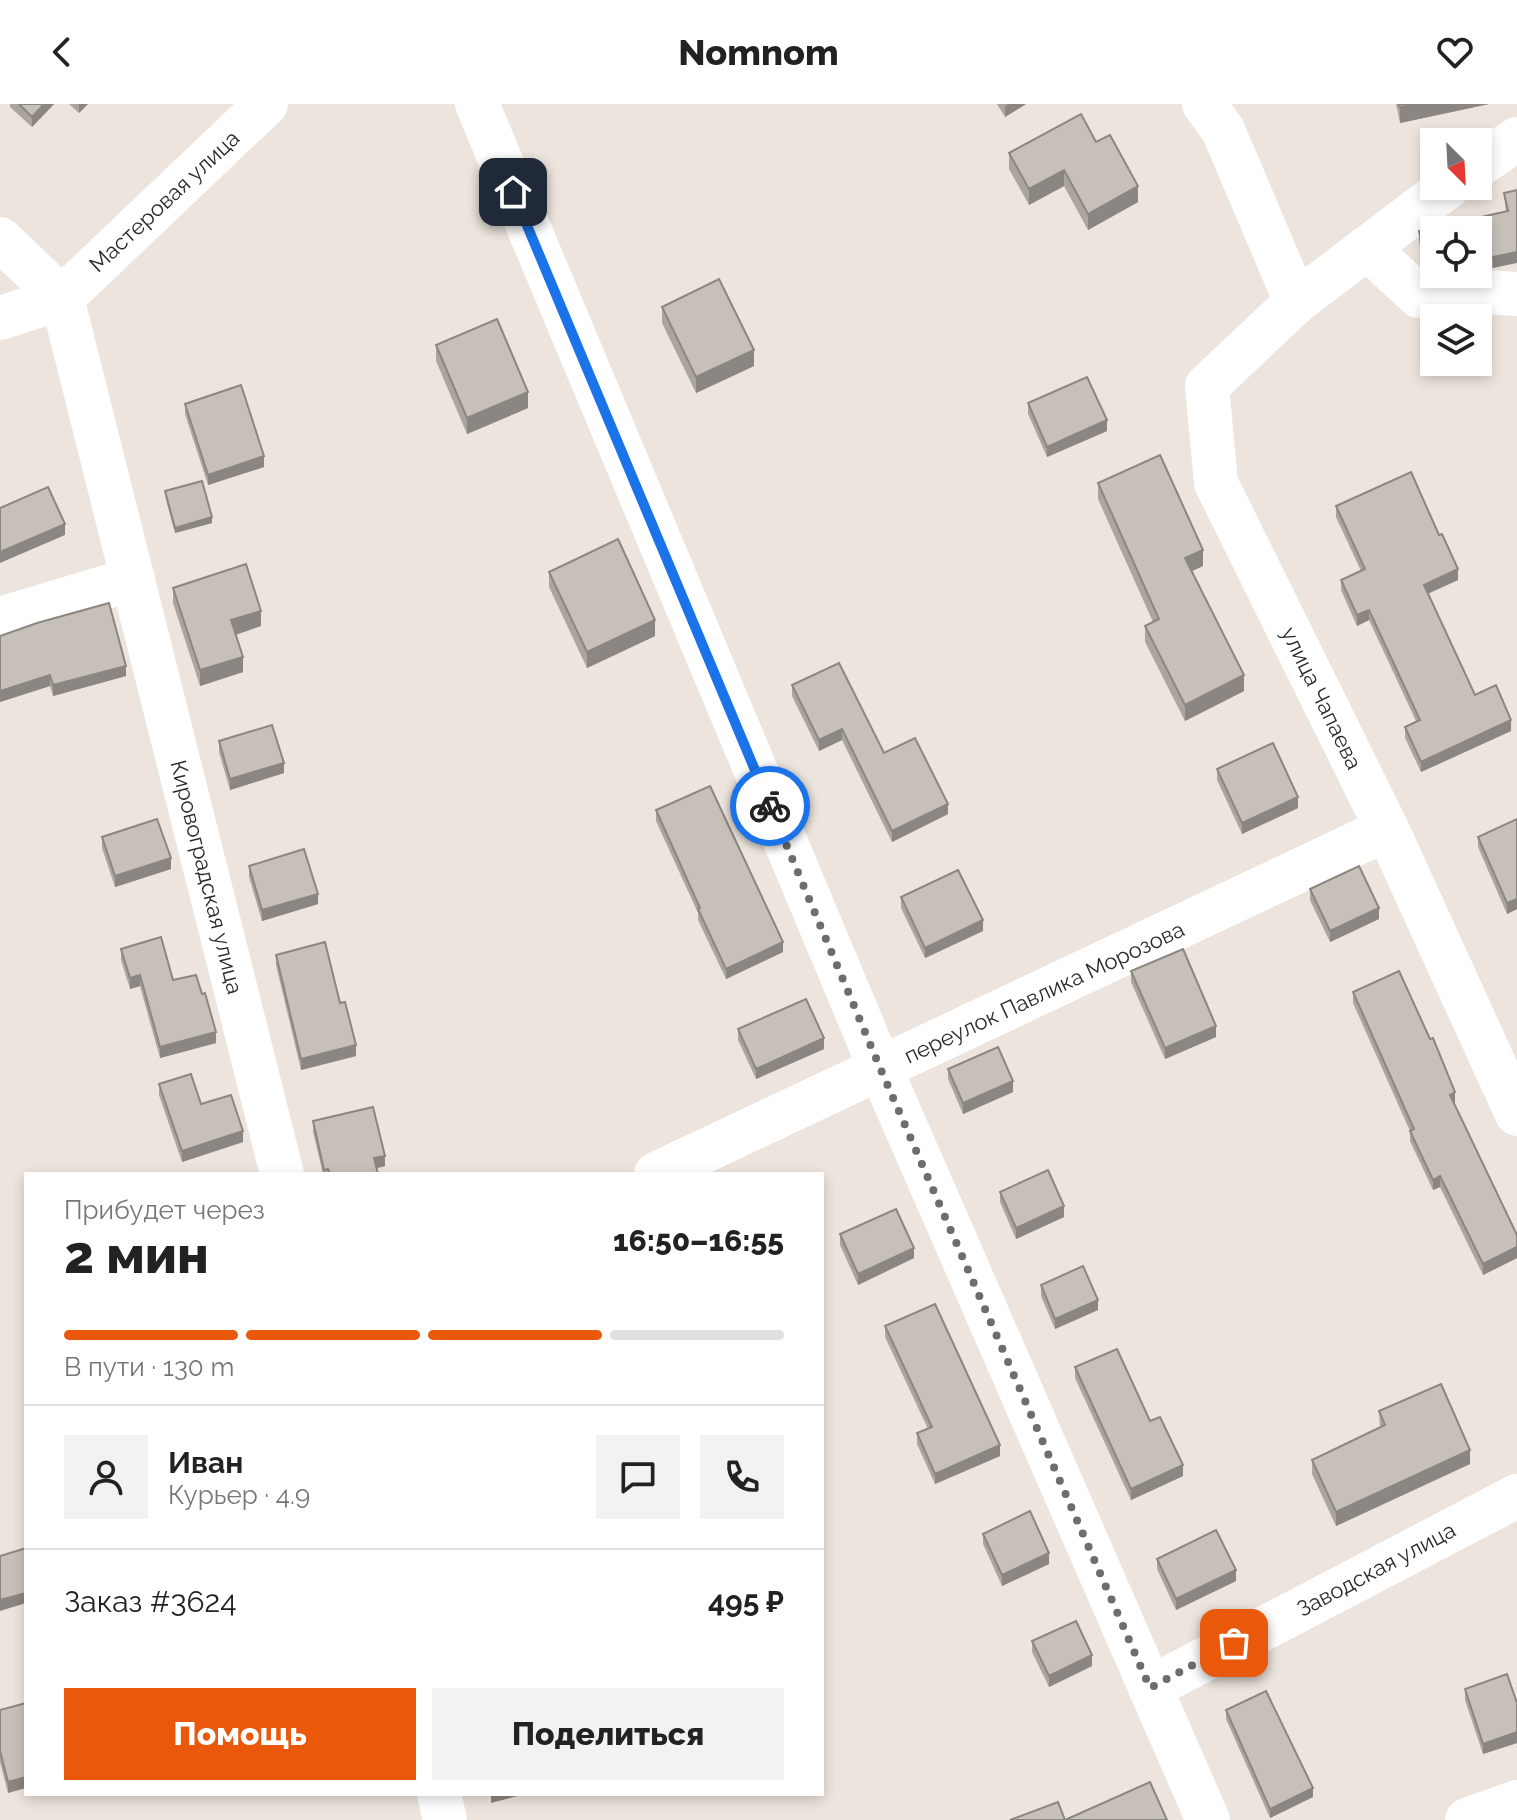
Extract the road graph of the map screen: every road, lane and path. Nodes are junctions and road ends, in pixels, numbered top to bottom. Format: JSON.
{"nodes":[{"id":1,"x":266,"y":104,"type":"edge"},
{"id":2,"x":477,"y":104,"type":"edge"},
{"id":3,"x":1204,"y":104,"type":"edge"},
{"id":4,"x":1517,"y":139,"type":"edge"},
{"id":5,"x":1492,"y":156,"type":"edge"},
{"id":6,"x":1430,"y":200,"type":"edge"},
{"id":7,"x":0,"y":239,"type":"edge"},
{"id":8,"x":1367,"y":248,"type":"junction"},
{"id":9,"x":1517,"y":294,"type":"edge"},
{"id":10,"x":62,"y":298,"type":"junction"},
{"id":11,"x":1296,"y":302,"type":"junction"},
{"id":12,"x":0,"y":318,"type":"edge"},
{"id":13,"x":133,"y":579,"type":"junction"},
{"id":14,"x":0,"y":619,"type":"edge"},
{"id":15,"x":1387,"y":829,"type":"junction"},
{"id":16,"x":881,"y":1070,"type":"junction"},
{"id":17,"x":1517,"y":1114,"type":"edge"},
{"id":18,"x":281,"y":1172,"type":"edge"},
{"id":19,"x":660,"y":1172,"type":"edge"},
{"id":20,"x":1517,"y":1496,"type":"edge"},
{"id":21,"x":1150,"y":1688,"type":"junction"},
{"id":22,"x":439,"y":1796,"type":"edge"},
{"id":23,"x":1517,"y":1802,"type":"edge"},
{"id":24,"x":445,"y":1820,"type":"edge"},
{"id":25,"x":1208,"y":1820,"type":"edge"},
{"id":26,"x":1467,"y":1820,"type":"edge"}],
"edges":[{"from":1,"to":10,"type":"street","name":"Мастеровая улица"},
{"from":2,"to":16,"type":"street"},
{"from":3,"to":11,"type":"street"},
{"from":4,"to":5,"type":"street"},
{"from":6,"to":8,"type":"street","name":"улица Чапаева"},
{"from":7,"to":10,"type":"street"},
{"from":8,"to":9,"type":"street"},
{"from":8,"to":11,"type":"street","name":"улица Чапаева"},
{"from":10,"to":12,"type":"street"},
{"from":10,"to":13,"type":"street","name":"Кировоградская улица"},
{"from":11,"to":15,"type":"street","name":"улица Чапаева"},
{"from":13,"to":14,"type":"street"},
{"from":13,"to":18,"type":"street","name":"Кировоградская улица"},
{"from":15,"to":16,"type":"street","name":"переулок Павлика Морозова"},
{"from":15,"to":17,"type":"street","name":"улица Чапаева"},
{"from":16,"to":19,"type":"street","name":"переулок Павлика Морозова"},
{"from":16,"to":21,"type":"street"},
{"from":20,"to":21,"type":"street","name":"Заводская улица"},
{"from":21,"to":25,"type":"street"},
{"from":22,"to":24,"type":"street"},
{"from":23,"to":26,"type":"street"}]}
